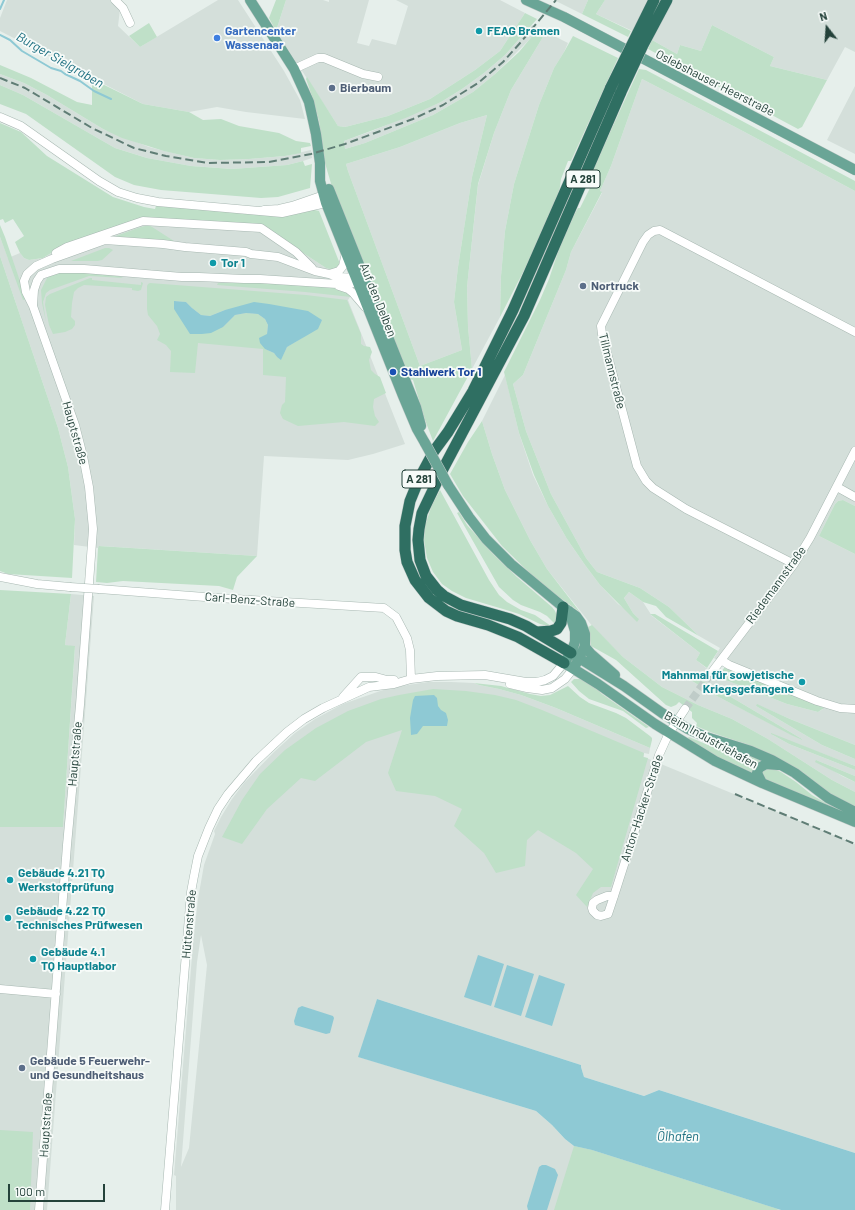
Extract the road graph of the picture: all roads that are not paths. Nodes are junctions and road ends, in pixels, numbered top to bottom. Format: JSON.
{"nodes":[{"id":1,"x":115,"y":0,"type":"edge"},
{"id":2,"x":250,"y":0,"type":"edge"},
{"id":3,"x":526,"y":0,"type":"edge"},
{"id":4,"x":654,"y":0,"type":"edge"},
{"id":5,"x":667,"y":0,"type":"edge"},
{"id":6,"x":130,"y":23,"type":"dead end"},
{"id":7,"x":294,"y":69,"type":"junction"},
{"id":8,"x":378,"y":77,"type":"dead end"},
{"id":9,"x":616,"y":89,"type":"junction"},
{"id":10,"x":0,"y":117,"type":"edge"},
{"id":11,"x":855,"y":170,"type":"edge"},
{"id":12,"x":327,"y":198,"type":"junction"},
{"id":13,"x":111,"y":232,"type":"junction"},
{"id":14,"x":105,"y":240,"type":"junction"},
{"id":15,"x":346,"y":253,"type":"junction"},
{"id":16,"x":52,"y":259,"type":"junction"},
{"id":17,"x":315,"y":271,"type":"junction"},
{"id":18,"x":330,"y":274,"type":"junction"},
{"id":19,"x":360,"y":280,"type":"junction"},
{"id":20,"x":337,"y":284,"type":"junction"},
{"id":21,"x":33,"y":306,"type":"junction"},
{"id":22,"x":369,"y":313,"type":"junction"},
{"id":23,"x":855,"y":332,"type":"edge"},
{"id":24,"x":425,"y":443,"type":"junction"},
{"id":25,"x":855,"y":451,"type":"edge"},
{"id":26,"x":837,"y":487,"type":"junction"},
{"id":27,"x":855,"y":497,"type":"edge"},
{"id":28,"x":794,"y":564,"type":"junction"},
{"id":29,"x":0,"y":577,"type":"edge"},
{"id":30,"x":0,"y":584,"type":"edge"},
{"id":31,"x":37,"y":584,"type":"junction"},
{"id":32,"x":566,"y":609,"type":"junction"},
{"id":33,"x":538,"y":632,"type":"junction"},
{"id":34,"x":585,"y":647,"type":"junction"},
{"id":35,"x":575,"y":656,"type":"junction"},
{"id":36,"x":721,"y":660,"type":"junction"},
{"id":37,"x":569,"y":666,"type":"junction"},
{"id":38,"x":712,"y":672,"type":"tunnel mouth"},
{"id":39,"x":411,"y":679,"type":"junction"},
{"id":40,"x":624,"y":686,"type":"junction"},
{"id":41,"x":341,"y":699,"type":"junction"},
{"id":42,"x":685,"y":709,"type":"tunnel mouth"},
{"id":43,"x":855,"y":709,"type":"edge"},
{"id":44,"x":676,"y":722,"type":"junction"},
{"id":45,"x":669,"y":733,"type":"junction"},
{"id":46,"x":782,"y":765,"type":"junction"},
{"id":47,"x":762,"y":783,"type":"junction"},
{"id":48,"x":855,"y":812,"type":"edge"},
{"id":49,"x":855,"y":822,"type":"edge"},
{"id":50,"x":614,"y":896,"type":"dead end"},
{"id":51,"x":0,"y":989,"type":"edge"},
{"id":52,"x":56,"y":994,"type":"junction"},
{"id":53,"x":40,"y":1210,"type":"edge"},
{"id":54,"x":165,"y":1210,"type":"edge"}],
"edges":[{"from":1,"to":6,"type":"street"},
{"from":2,"to":7,"type":"main road","name":"Auf den Delben"},
{"from":3,"to":11,"type":"main road","name":"Oslebshauser Heerstraße"},
{"from":4,"to":9,"type":"highway","number":"A 281","bridge":true},
{"from":5,"to":9,"type":"highway","number":"A 281","bridge":true},
{"from":7,"to":8,"type":"street"},
{"from":7,"to":12,"type":"main road","name":"Auf den Delben"},
{"from":9,"to":33,"type":"highway","number":"A 281"},
{"from":9,"to":37,"type":"highway","number":"A 281"},
{"from":10,"to":12,"type":"street"},
{"from":12,"to":15,"type":"main road","name":"Auf den Delben"},
{"from":12,"to":19,"type":"main road","name":"Auf den Delben"},
{"from":13,"to":14,"type":"street"},
{"from":13,"to":16,"type":"street"},
{"from":13,"to":17,"type":"street"},
{"from":14,"to":16,"type":"street"},
{"from":14,"to":17,"type":"street"},
{"from":15,"to":18,"type":"street"},
{"from":15,"to":19,"type":"main road","name":"Auf den Delben"},
{"from":16,"to":21,"type":"street","name":"Hauptstraße"},
{"from":17,"to":18,"type":"street"},
{"from":18,"to":19,"type":"street"},
{"from":19,"to":20,"type":"street"},
{"from":19,"to":22,"type":"main road","name":"Auf den Delben"},
{"from":19,"to":24,"type":"main road","name":"Auf den Delben"},
{"from":20,"to":21,"type":"street"},
{"from":20,"to":22,"type":"street"},
{"from":21,"to":52,"type":"street","name":"Hauptstraße"},
{"from":22,"to":24,"type":"main road","name":"Auf den Delben"},
{"from":23,"to":28,"type":"street","name":"Tillmannstraße"},
{"from":24,"to":32,"type":"main road","name":"Auf den Delben","bridge":true},
{"from":25,"to":26,"type":"street","name":"Riedemannstraße"},
{"from":26,"to":27,"type":"street"},
{"from":26,"to":28,"type":"street","name":"Riedemannstraße"},
{"from":28,"to":36,"type":"street","name":"Riedemannstraße"},
{"from":29,"to":31,"type":"street","name":"Carl-Benz-Straße"},
{"from":30,"to":31,"type":"street","name":"Carl-Benz-Straße"},
{"from":31,"to":39,"type":"street","name":"Carl-Benz-Straße","bridge":true},
{"from":32,"to":33,"type":"highway"},
{"from":32,"to":34,"type":"main road","name":"Auf den Delben"},
{"from":32,"to":35,"type":"main road"},
{"from":33,"to":35,"type":"highway","number":"A 281"},
{"from":34,"to":35,"type":"main road","name":"Auf den Delben"},
{"from":34,"to":40,"type":"main road"},
{"from":35,"to":37,"type":"main road"},
{"from":35,"to":40,"type":"main road","name":"Beim Industriehafen"},
{"from":36,"to":38,"type":"street","name":"Riedemannstraße"},
{"from":36,"to":43,"type":"street"},
{"from":37,"to":39,"type":"street","name":"Hüttenstraße"},
{"from":37,"to":45,"type":"main road","name":"Beim Industriehafen"},
{"from":39,"to":41,"type":"street","name":"Hüttenstraße"},
{"from":39,"to":41,"type":"street","name":"Hüttenstraße"},
{"from":40,"to":44,"type":"main road","name":"Beim Industriehafen"},
{"from":41,"to":54,"type":"street","name":"Hüttenstraße"},
{"from":42,"to":44,"type":"street"},
{"from":44,"to":45,"type":"street","name":"Anton-Hacker-Straße"},
{"from":44,"to":46,"type":"main road","name":"Beim Industriehafen"},
{"from":45,"to":47,"type":"main road","name":"Beim Industriehafen"},
{"from":45,"to":50,"type":"street","name":"Anton-Hacker-Straße"},
{"from":46,"to":47,"type":"main road"},
{"from":46,"to":48,"type":"main road","name":"Beim Industriehafen"},
{"from":47,"to":49,"type":"main road","name":"Beim Industriehafen"},
{"from":51,"to":52,"type":"street"},
{"from":52,"to":53,"type":"street","name":"Hauptstraße"}]}
